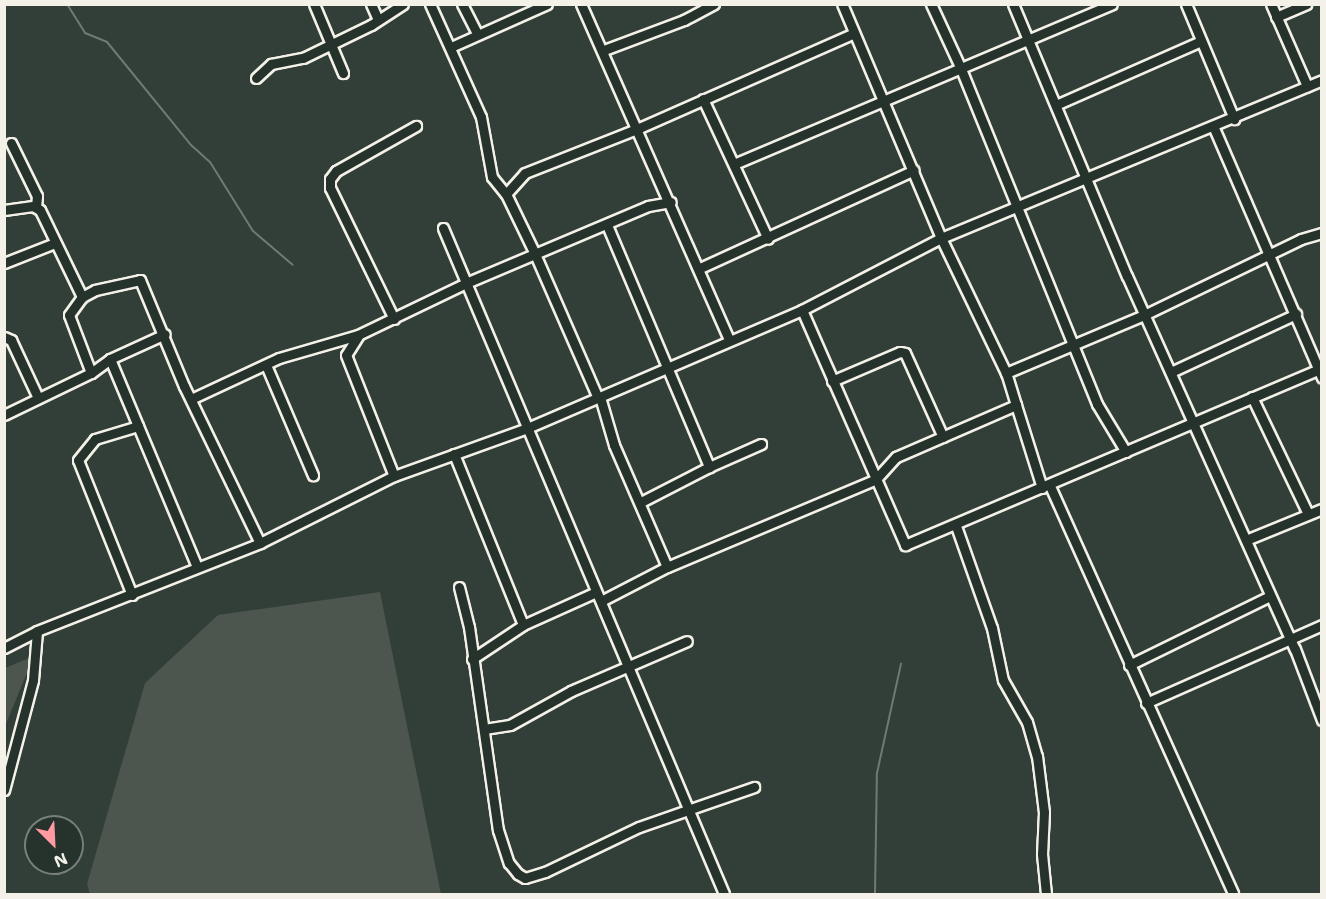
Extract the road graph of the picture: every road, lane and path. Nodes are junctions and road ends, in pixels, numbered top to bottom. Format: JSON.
{"nodes":[{"id":1,"x":314,"y":4,"type":"edge"},
{"id":2,"x":371,"y":4,"type":"edge"},
{"id":3,"x":403,"y":4,"type":"edge"},
{"id":4,"x":430,"y":4,"type":"edge"},
{"id":5,"x":462,"y":4,"type":"edge"},
{"id":6,"x":520,"y":4,"type":"edge"},
{"id":7,"x":547,"y":4,"type":"edge"},
{"id":8,"x":581,"y":4,"type":"edge"},
{"id":9,"x":714,"y":4,"type":"edge"},
{"id":10,"x":842,"y":4,"type":"edge"},
{"id":11,"x":931,"y":4,"type":"edge"},
{"id":12,"x":1013,"y":4,"type":"edge"},
{"id":13,"x":1112,"y":4,"type":"edge"},
{"id":14,"x":1186,"y":4,"type":"edge"},
{"id":15,"x":1271,"y":4,"type":"edge"},
{"id":16,"x":1306,"y":4,"type":"edge"},
{"id":17,"x":525,"y":14,"type":"junction"},
{"id":18,"x":1276,"y":17,"type":"junction"},
{"id":19,"x":378,"y":20,"type":"junction"},
{"id":20,"x":854,"y":33,"type":"junction"},
{"id":21,"x":477,"y":34,"type":"junction"},
{"id":22,"x":1028,"y":40,"type":"junction"},
{"id":23,"x":1200,"y":41,"type":"junction"},
{"id":24,"x":332,"y":44,"type":"junction"},
{"id":25,"x":451,"y":47,"type":"junction"},
{"id":26,"x":604,"y":50,"type":"junction"},
{"id":27,"x":961,"y":69,"type":"junction"},
{"id":28,"x":343,"y":73,"type":"dead end"},
{"id":29,"x":256,"y":78,"type":"dead end"},
{"id":30,"x":1322,"y":80,"type":"edge"},
{"id":31,"x":1307,"y":86,"type":"junction"},
{"id":32,"x":704,"y":99,"type":"junction"},
{"id":33,"x":886,"y":101,"type":"junction"},
{"id":34,"x":1058,"y":104,"type":"junction"},
{"id":35,"x":1234,"y":119,"type":"junction"},
{"id":36,"x":416,"y":126,"type":"dead end"},
{"id":37,"x":639,"y":128,"type":"junction"},
{"id":38,"x":1214,"y":128,"type":"junction"},
{"id":39,"x":11,"y":143,"type":"dead end"},
{"id":40,"x":734,"y":164,"type":"junction"},
{"id":41,"x":914,"y":171,"type":"junction"},
{"id":42,"x":1085,"y":178,"type":"junction"},
{"id":43,"x":506,"y":194,"type":"junction"},
{"id":44,"x":671,"y":202,"type":"junction"},
{"id":45,"x":36,"y":207,"type":"junction"},
{"id":46,"x":1018,"y":207,"type":"junction"},
{"id":47,"x":4,"y":210,"type":"edge"},
{"id":48,"x":607,"y":225,"type":"junction"},
{"id":49,"x":443,"y":228,"type":"dead end"},
{"id":50,"x":1322,"y":233,"type":"edge"},
{"id":51,"x":941,"y":238,"type":"junction"},
{"id":52,"x":768,"y":239,"type":"junction"},
{"id":53,"x":56,"y":243,"type":"junction"},
{"id":54,"x":535,"y":254,"type":"junction"},
{"id":55,"x":1271,"y":255,"type":"junction"},
{"id":56,"x":4,"y":263,"type":"edge"},
{"id":57,"x":700,"y":268,"type":"junction"},
{"id":58,"x":466,"y":283,"type":"junction"},
{"id":59,"x":82,"y":297,"type":"junction"},
{"id":60,"x":802,"y":310,"type":"junction"},
{"id":61,"x":1296,"y":314,"type":"junction"},
{"id":62,"x":1144,"y":315,"type":"junction"},
{"id":63,"x":394,"y":319,"type":"junction"},
{"id":64,"x":165,"y":334,"type":"junction"},
{"id":65,"x":358,"y":335,"type":"junction"},
{"id":66,"x":4,"y":337,"type":"edge"},
{"id":67,"x":729,"y":340,"type":"junction"},
{"id":68,"x":1073,"y":344,"type":"junction"},
{"id":69,"x":110,"y":359,"type":"junction"},
{"id":70,"x":266,"y":365,"type":"junction"},
{"id":71,"x":667,"y":366,"type":"junction"},
{"id":72,"x":1320,"y":371,"type":"edge"},
{"id":73,"x":1171,"y":372,"type":"junction"},
{"id":74,"x":91,"y":373,"type":"junction"},
{"id":75,"x":1005,"y":373,"type":"junction"},
{"id":76,"x":832,"y":381,"type":"junction"},
{"id":77,"x":599,"y":397,"type":"junction"},
{"id":78,"x":1252,"y":397,"type":"junction"},
{"id":79,"x":38,"y":398,"type":"junction"},
{"id":80,"x":191,"y":399,"type":"junction"},
{"id":81,"x":1016,"y":405,"type":"junction"},
{"id":82,"x":4,"y":415,"type":"edge"},
{"id":83,"x":1194,"y":422,"type":"junction"},
{"id":84,"x":138,"y":426,"type":"junction"},
{"id":85,"x":527,"y":428,"type":"junction"},
{"id":86,"x":943,"y":437,"type":"junction"},
{"id":87,"x":761,"y":444,"type":"dead end"},
{"id":88,"x":1126,"y":452,"type":"junction"},
{"id":89,"x":453,"y":454,"type":"junction"},
{"id":90,"x":709,"y":467,"type":"junction"},
{"id":91,"x":313,"y":475,"type":"dead end"},
{"id":92,"x":394,"y":476,"type":"junction"},
{"id":93,"x":876,"y":479,"type":"junction"},
{"id":94,"x":1046,"y":487,"type":"junction"},
{"id":95,"x":641,"y":502,"type":"junction"},
{"id":96,"x":1322,"y":509,"type":"edge"},
{"id":97,"x":1308,"y":514,"type":"junction"},
{"id":98,"x":956,"y":526,"type":"junction"},
{"id":99,"x":1246,"y":540,"type":"junction"},
{"id":100,"x":260,"y":543,"type":"junction"},
{"id":101,"x":196,"y":566,"type":"junction"},
{"id":102,"x":667,"y":567,"type":"junction"},
{"id":103,"x":459,"y":587,"type":"dead end"},
{"id":104,"x":132,"y":595,"type":"junction"},
{"id":105,"x":599,"y":596,"type":"junction"},
{"id":106,"x":1270,"y":596,"type":"junction"},
{"id":107,"x":523,"y":625,"type":"junction"},
{"id":108,"x":1322,"y":625,"type":"edge"},
{"id":109,"x":37,"y":631,"type":"junction"},
{"id":110,"x":1290,"y":638,"type":"junction"},
{"id":111,"x":687,"y":641,"type":"dead end"},
{"id":112,"x":4,"y":648,"type":"edge"},
{"id":113,"x":472,"y":658,"type":"junction"},
{"id":114,"x":1129,"y":665,"type":"junction"},
{"id":115,"x":627,"y":666,"type":"junction"},
{"id":116,"x":1146,"y":703,"type":"junction"},
{"id":117,"x":1322,"y":720,"type":"edge"},
{"id":118,"x":484,"y":729,"type":"junction"},
{"id":119,"x":754,"y":787,"type":"dead end"},
{"id":120,"x":4,"y":790,"type":"edge"},
{"id":121,"x":687,"y":808,"type":"junction"},
{"id":122,"x":724,"y":894,"type":"edge"},
{"id":123,"x":1046,"y":894,"type":"edge"},
{"id":124,"x":1233,"y":894,"type":"edge"}],
"edges":[{"from":1,"to":24,"type":"street"},
{"from":2,"to":19,"type":"street"},
{"from":3,"to":19,"type":"street"},
{"from":4,"to":25,"type":"street"},
{"from":5,"to":21,"type":"street"},
{"from":6,"to":17,"type":"street"},
{"from":7,"to":17,"type":"street"},
{"from":8,"to":26,"type":"street"},
{"from":9,"to":26,"type":"street"},
{"from":10,"to":20,"type":"street"},
{"from":11,"to":27,"type":"street"},
{"from":12,"to":22,"type":"street"},
{"from":13,"to":22,"type":"street"},
{"from":14,"to":23,"type":"street"},
{"from":15,"to":18,"type":"street"},
{"from":16,"to":18,"type":"street"},
{"from":17,"to":21,"type":"street"},
{"from":18,"to":31,"type":"street"},
{"from":19,"to":24,"type":"street"},
{"from":20,"to":32,"type":"street"},
{"from":20,"to":33,"type":"street"},
{"from":21,"to":25,"type":"street"},
{"from":22,"to":27,"type":"street"},
{"from":22,"to":34,"type":"street"},
{"from":23,"to":34,"type":"street"},
{"from":23,"to":35,"type":"street"},
{"from":24,"to":28,"type":"street"},
{"from":24,"to":29,"type":"street"},
{"from":25,"to":43,"type":"street"},
{"from":26,"to":37,"type":"street"},
{"from":27,"to":33,"type":"street"},
{"from":27,"to":46,"type":"street"},
{"from":30,"to":31,"type":"street"},
{"from":31,"to":35,"type":"street"},
{"from":32,"to":37,"type":"street"},
{"from":32,"to":40,"type":"street"},
{"from":33,"to":40,"type":"street"},
{"from":33,"to":41,"type":"street"},
{"from":34,"to":42,"type":"street"},
{"from":35,"to":38,"type":"street"},
{"from":36,"to":63,"type":"street"},
{"from":37,"to":43,"type":"street"},
{"from":37,"to":44,"type":"street"},
{"from":38,"to":42,"type":"street"},
{"from":38,"to":55,"type":"street"},
{"from":39,"to":45,"type":"street"},
{"from":40,"to":52,"type":"street"},
{"from":41,"to":51,"type":"street"},
{"from":41,"to":52,"type":"street"},
{"from":42,"to":46,"type":"street"},
{"from":42,"to":62,"type":"street"},
{"from":43,"to":54,"type":"street"},
{"from":44,"to":48,"type":"street"},
{"from":44,"to":57,"type":"street"},
{"from":45,"to":47,"type":"street"},
{"from":45,"to":53,"type":"street"},
{"from":46,"to":51,"type":"street"},
{"from":46,"to":68,"type":"street"},
{"from":48,"to":54,"type":"street"},
{"from":48,"to":71,"type":"street"},
{"from":49,"to":58,"type":"street"},
{"from":50,"to":55,"type":"street"},
{"from":51,"to":60,"type":"street"},
{"from":51,"to":75,"type":"street"},
{"from":52,"to":57,"type":"street"},
{"from":53,"to":56,"type":"street"},
{"from":53,"to":59,"type":"street"},
{"from":54,"to":58,"type":"street"},
{"from":54,"to":77,"type":"street"},
{"from":55,"to":61,"type":"street"},
{"from":55,"to":62,"type":"street"},
{"from":57,"to":67,"type":"street"},
{"from":58,"to":63,"type":"street"},
{"from":58,"to":85,"type":"street"},
{"from":59,"to":64,"type":"street"},
{"from":59,"to":74,"type":"street"},
{"from":60,"to":67,"type":"street"},
{"from":60,"to":76,"type":"street"},
{"from":61,"to":72,"type":"street"},
{"from":61,"to":73,"type":"street"},
{"from":62,"to":68,"type":"street"},
{"from":62,"to":73,"type":"street"},
{"from":63,"to":65,"type":"street"},
{"from":64,"to":69,"type":"street"},
{"from":64,"to":80,"type":"street"},
{"from":65,"to":70,"type":"street"},
{"from":65,"to":92,"type":"street"},
{"from":66,"to":79,"type":"street"},
{"from":67,"to":71,"type":"street"},
{"from":68,"to":75,"type":"street"},
{"from":68,"to":88,"type":"street"},
{"from":69,"to":74,"type":"street"},
{"from":69,"to":84,"type":"street"},
{"from":70,"to":80,"type":"street"},
{"from":70,"to":91,"type":"street"},
{"from":71,"to":77,"type":"street"},
{"from":71,"to":90,"type":"street"},
{"from":72,"to":78,"type":"street"},
{"from":73,"to":83,"type":"street"},
{"from":74,"to":79,"type":"street"},
{"from":75,"to":81,"type":"street"},
{"from":76,"to":86,"type":"street"},
{"from":76,"to":93,"type":"street"},
{"from":77,"to":85,"type":"street"},
{"from":77,"to":95,"type":"street"},
{"from":78,"to":83,"type":"street"},
{"from":78,"to":97,"type":"street"},
{"from":79,"to":82,"type":"street"},
{"from":80,"to":100,"type":"street"},
{"from":81,"to":86,"type":"street"},
{"from":81,"to":94,"type":"street"},
{"from":83,"to":88,"type":"street"},
{"from":83,"to":99,"type":"street"},
{"from":84,"to":101,"type":"street"},
{"from":84,"to":104,"type":"street"},
{"from":85,"to":89,"type":"street"},
{"from":85,"to":105,"type":"street"},
{"from":86,"to":93,"type":"street"},
{"from":87,"to":90,"type":"street"},
{"from":88,"to":94,"type":"street"},
{"from":89,"to":92,"type":"street"},
{"from":89,"to":107,"type":"street"},
{"from":90,"to":95,"type":"street"},
{"from":92,"to":100,"type":"street"},
{"from":93,"to":98,"type":"street"},
{"from":93,"to":102,"type":"street"},
{"from":94,"to":98,"type":"street"},
{"from":94,"to":114,"type":"street"},
{"from":95,"to":102,"type":"street"},
{"from":96,"to":97,"type":"street"},
{"from":97,"to":99,"type":"street"},
{"from":98,"to":123,"type":"street"},
{"from":99,"to":106,"type":"street"},
{"from":100,"to":101,"type":"street"},
{"from":101,"to":104,"type":"street"},
{"from":102,"to":105,"type":"street"},
{"from":103,"to":113,"type":"street"},
{"from":104,"to":109,"type":"street"},
{"from":105,"to":107,"type":"street"},
{"from":105,"to":115,"type":"street"},
{"from":106,"to":110,"type":"street"},
{"from":106,"to":114,"type":"street"},
{"from":107,"to":113,"type":"street"},
{"from":108,"to":110,"type":"street"},
{"from":109,"to":112,"type":"street"},
{"from":109,"to":120,"type":"street"},
{"from":110,"to":116,"type":"street"},
{"from":110,"to":117,"type":"street"},
{"from":111,"to":115,"type":"street"},
{"from":113,"to":118,"type":"street"},
{"from":114,"to":116,"type":"street"},
{"from":115,"to":118,"type":"street"},
{"from":115,"to":121,"type":"street"},
{"from":116,"to":124,"type":"street"},
{"from":118,"to":121,"type":"street"},
{"from":119,"to":121,"type":"street"},
{"from":121,"to":122,"type":"street"}]}
